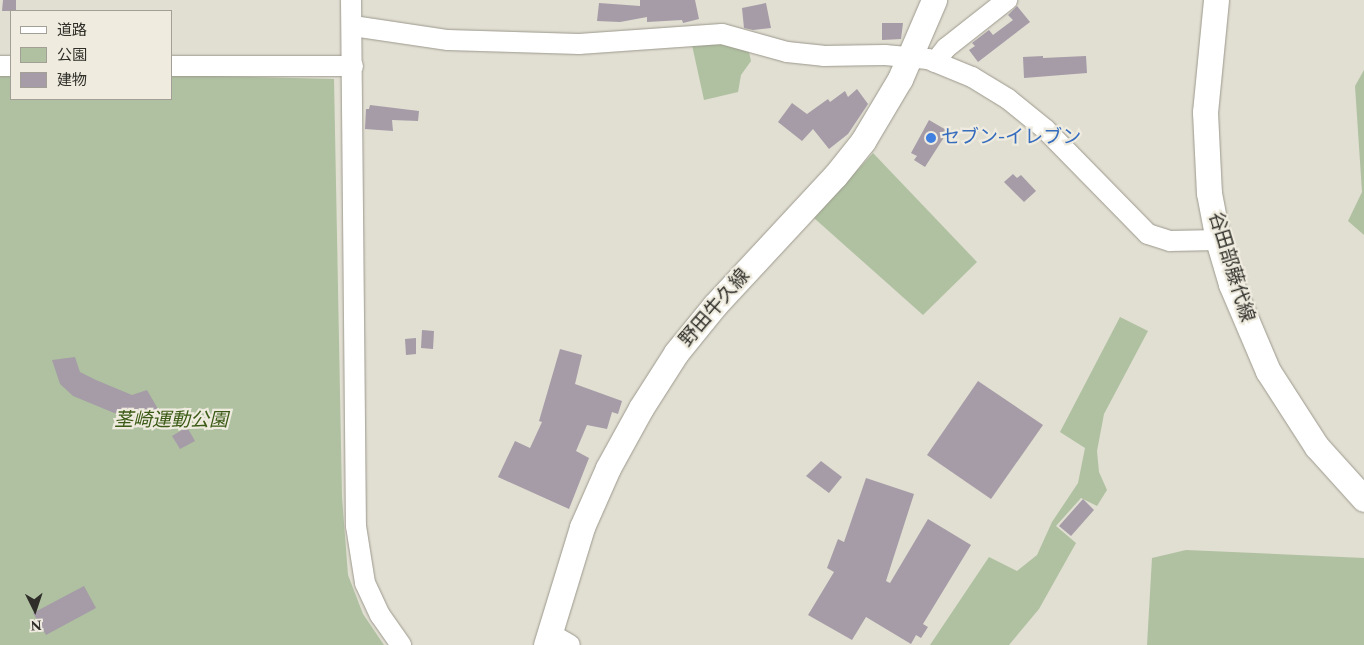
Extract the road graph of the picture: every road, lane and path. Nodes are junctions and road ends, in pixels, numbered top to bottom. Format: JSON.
{"nodes":[{"id":1,"x":351,"y":0,"type":"edge"},
{"id":2,"x":934,"y":0,"type":"edge"},
{"id":3,"x":1007,"y":0,"type":"edge"},
{"id":4,"x":1216,"y":0,"type":"edge"},
{"id":5,"x":352,"y":26,"type":"junction"},
{"id":6,"x":923,"y":59,"type":"junction"},
{"id":7,"x":172,"y":66,"type":"edge"},
{"id":8,"x":353,"y":66,"type":"junction"},
{"id":9,"x":1218,"y":240,"type":"junction"},
{"id":10,"x":1364,"y":499,"type":"edge"},
{"id":11,"x":555,"y":641,"type":"edge"},
{"id":12,"x":401,"y":645,"type":"edge"}],
"edges":[{"from":1,"to":5,"type":"street"},
{"from":2,"to":6,"type":"main road","name":"野田牛久線"},
{"from":3,"to":6,"type":"street"},
{"from":4,"to":9,"type":"main road","name":"谷田部藤代線"},
{"from":5,"to":6,"type":"street"},
{"from":5,"to":8,"type":"street"},
{"from":6,"to":9,"type":"street"},
{"from":6,"to":11,"type":"main road","name":"野田牛久線"},
{"from":7,"to":8,"type":"street"},
{"from":8,"to":12,"type":"street"},
{"from":9,"to":10,"type":"main road","name":"谷田部藤代線"}]}
